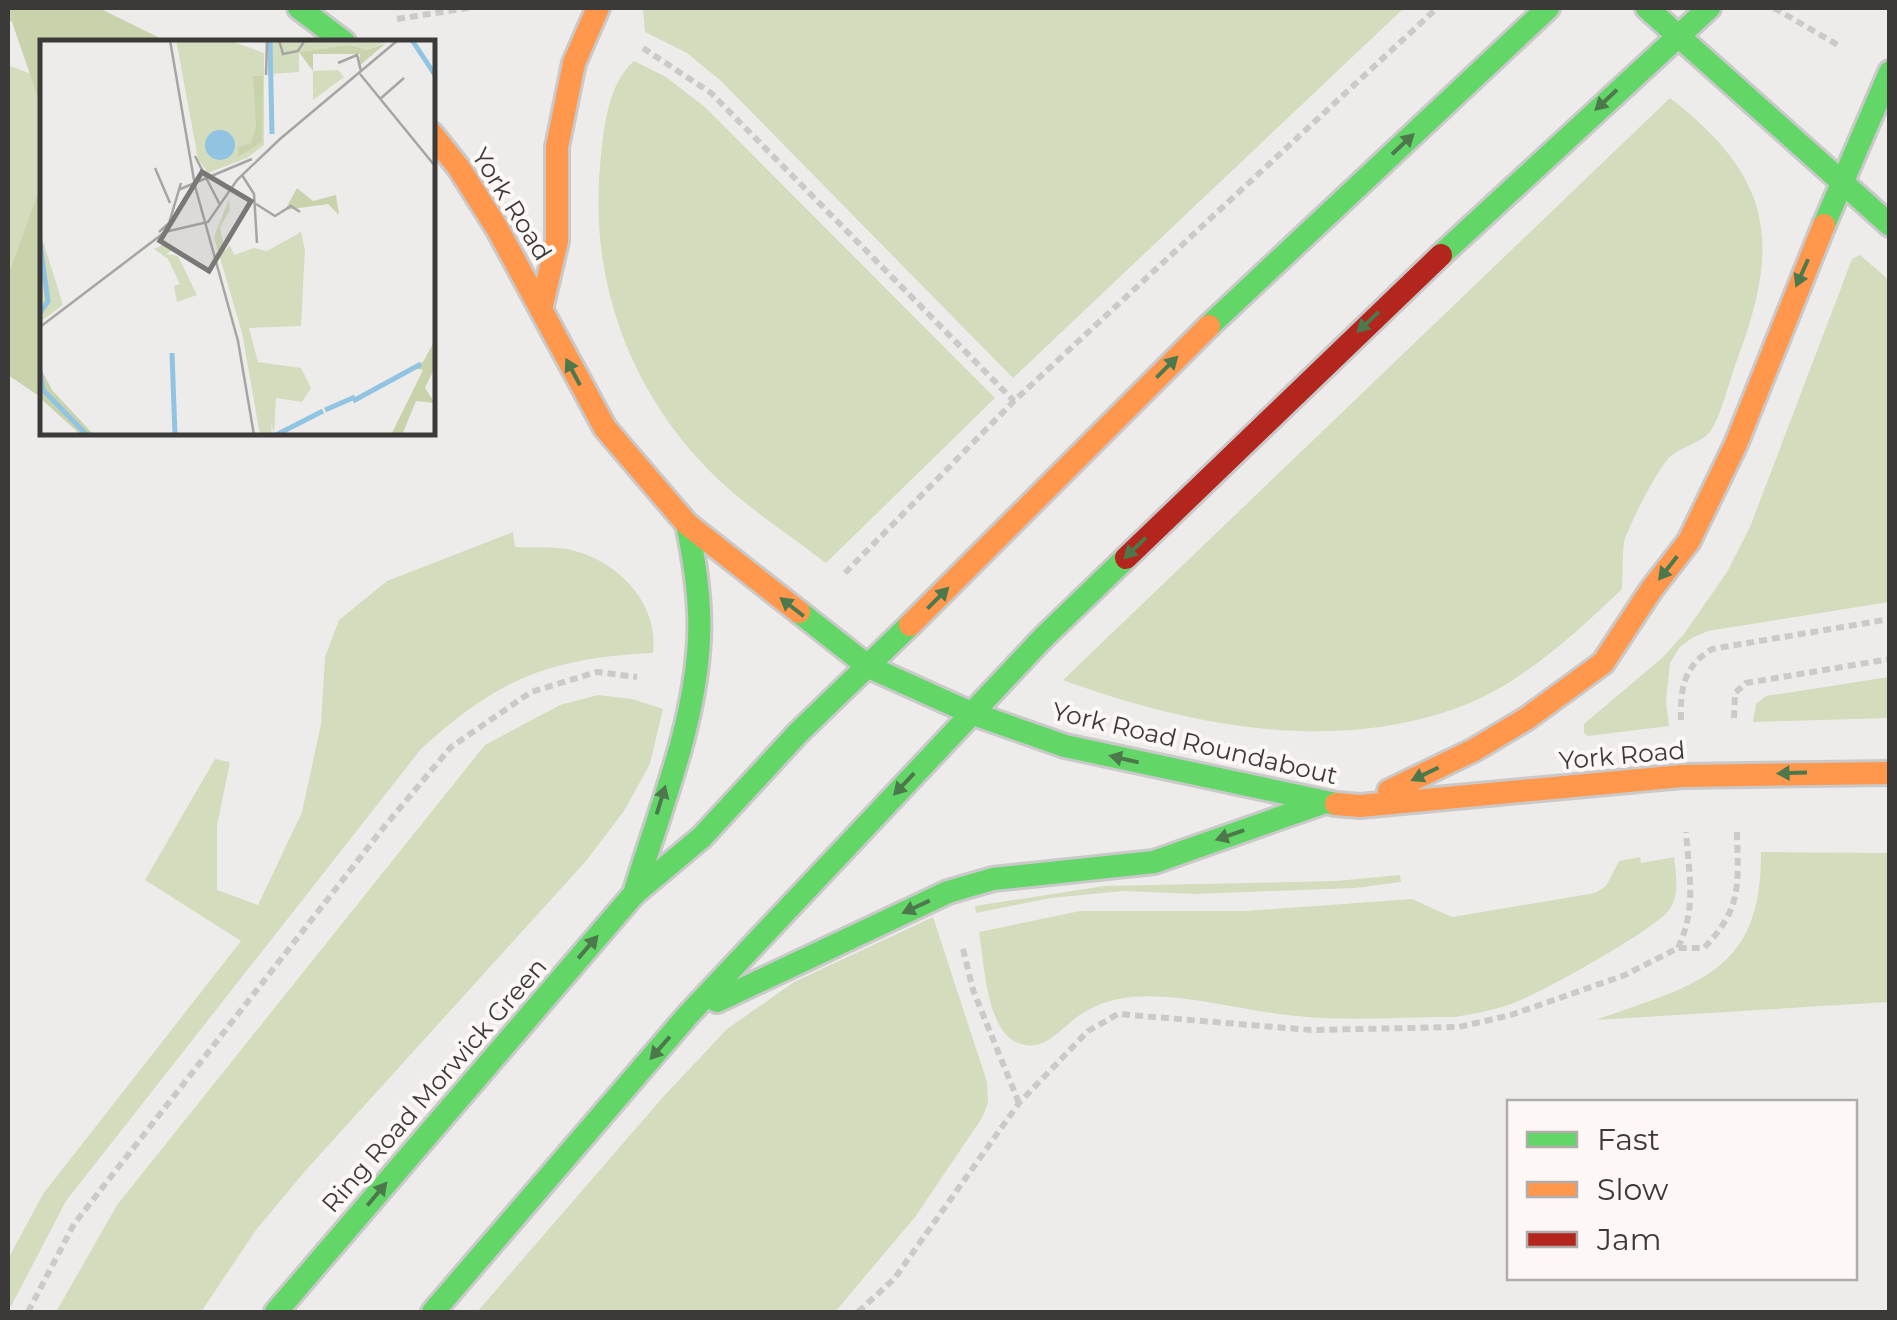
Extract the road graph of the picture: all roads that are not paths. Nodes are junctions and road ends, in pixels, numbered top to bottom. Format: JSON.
{"nodes":[{"id":1,"x":299,"y":8,"type":"edge"},
{"id":2,"x":598,"y":8,"type":"edge"},
{"id":3,"x":1548,"y":8,"type":"edge"},
{"id":4,"x":1647,"y":8,"type":"edge"},
{"id":5,"x":1709,"y":8,"type":"edge"},
{"id":6,"x":1678,"y":34,"type":"junction"},
{"id":7,"x":341,"y":40,"type":"edge"},
{"id":8,"x":1889,"y":73,"type":"edge"},
{"id":9,"x":435,"y":138,"type":"edge"},
{"id":10,"x":1842,"y":184,"type":"junction"},
{"id":11,"x":1890,"y":226,"type":"edge"},
{"id":12,"x":542,"y":305,"type":"junction"},
{"id":13,"x":687,"y":524,"type":"junction"},
{"id":14,"x":869,"y":666,"type":"junction"},
{"id":15,"x":971,"y":714,"type":"junction"},
{"id":16,"x":1890,"y":773,"type":"edge"},
{"id":17,"x":1322,"y":803,"type":"junction"},
{"id":18,"x":1360,"y":806,"type":"junction"},
{"id":19,"x":634,"y":894,"type":"junction"},
{"id":20,"x":688,"y":1015,"type":"junction"},
{"id":21,"x":276,"y":1312,"type":"edge"},
{"id":22,"x":432,"y":1312,"type":"edge"}],
"edges":[{"from":1,"to":7,"type":"highway"},
{"from":2,"to":12,"type":"highway"},
{"from":14,"to":3,"type":"highway","name":"Ring Road Morwick Green","one_way":true},
{"from":4,"to":6,"type":"highway"},
{"from":5,"to":6,"type":"highway"},
{"from":6,"to":10,"type":"highway"},
{"from":6,"to":15,"type":"highway","one_way":true},
{"from":8,"to":10,"type":"highway","name":"York Road Roundabout"},
{"from":9,"to":12,"type":"highway","name":"York Road"},
{"from":10,"to":11,"type":"highway"},
{"from":10,"to":18,"type":"highway","name":"York Road Roundabout","one_way":true},
{"from":13,"to":12,"type":"highway","name":"York Road Roundabout","one_way":true},
{"from":14,"to":13,"type":"highway","name":"York Road Roundabout","one_way":true},
{"from":19,"to":13,"type":"highway","name":"Ring Road Morwick Green","one_way":true},
{"from":14,"to":15,"type":"highway","name":"York Road Roundabout"},
{"from":14,"to":19,"type":"highway","name":"Ring Road Morwick Green"},
{"from":17,"to":15,"type":"highway","name":"York Road Roundabout","one_way":true},
{"from":15,"to":20,"type":"highway","one_way":true},
{"from":16,"to":18,"type":"highway","name":"York Road","one_way":true},
{"from":17,"to":18,"type":"highway","name":"York Road Roundabout"},
{"from":17,"to":20,"type":"highway","one_way":true},
{"from":21,"to":19,"type":"highway","name":"Ring Road Morwick Green","one_way":true},
{"from":20,"to":22,"type":"highway","one_way":true}]}
